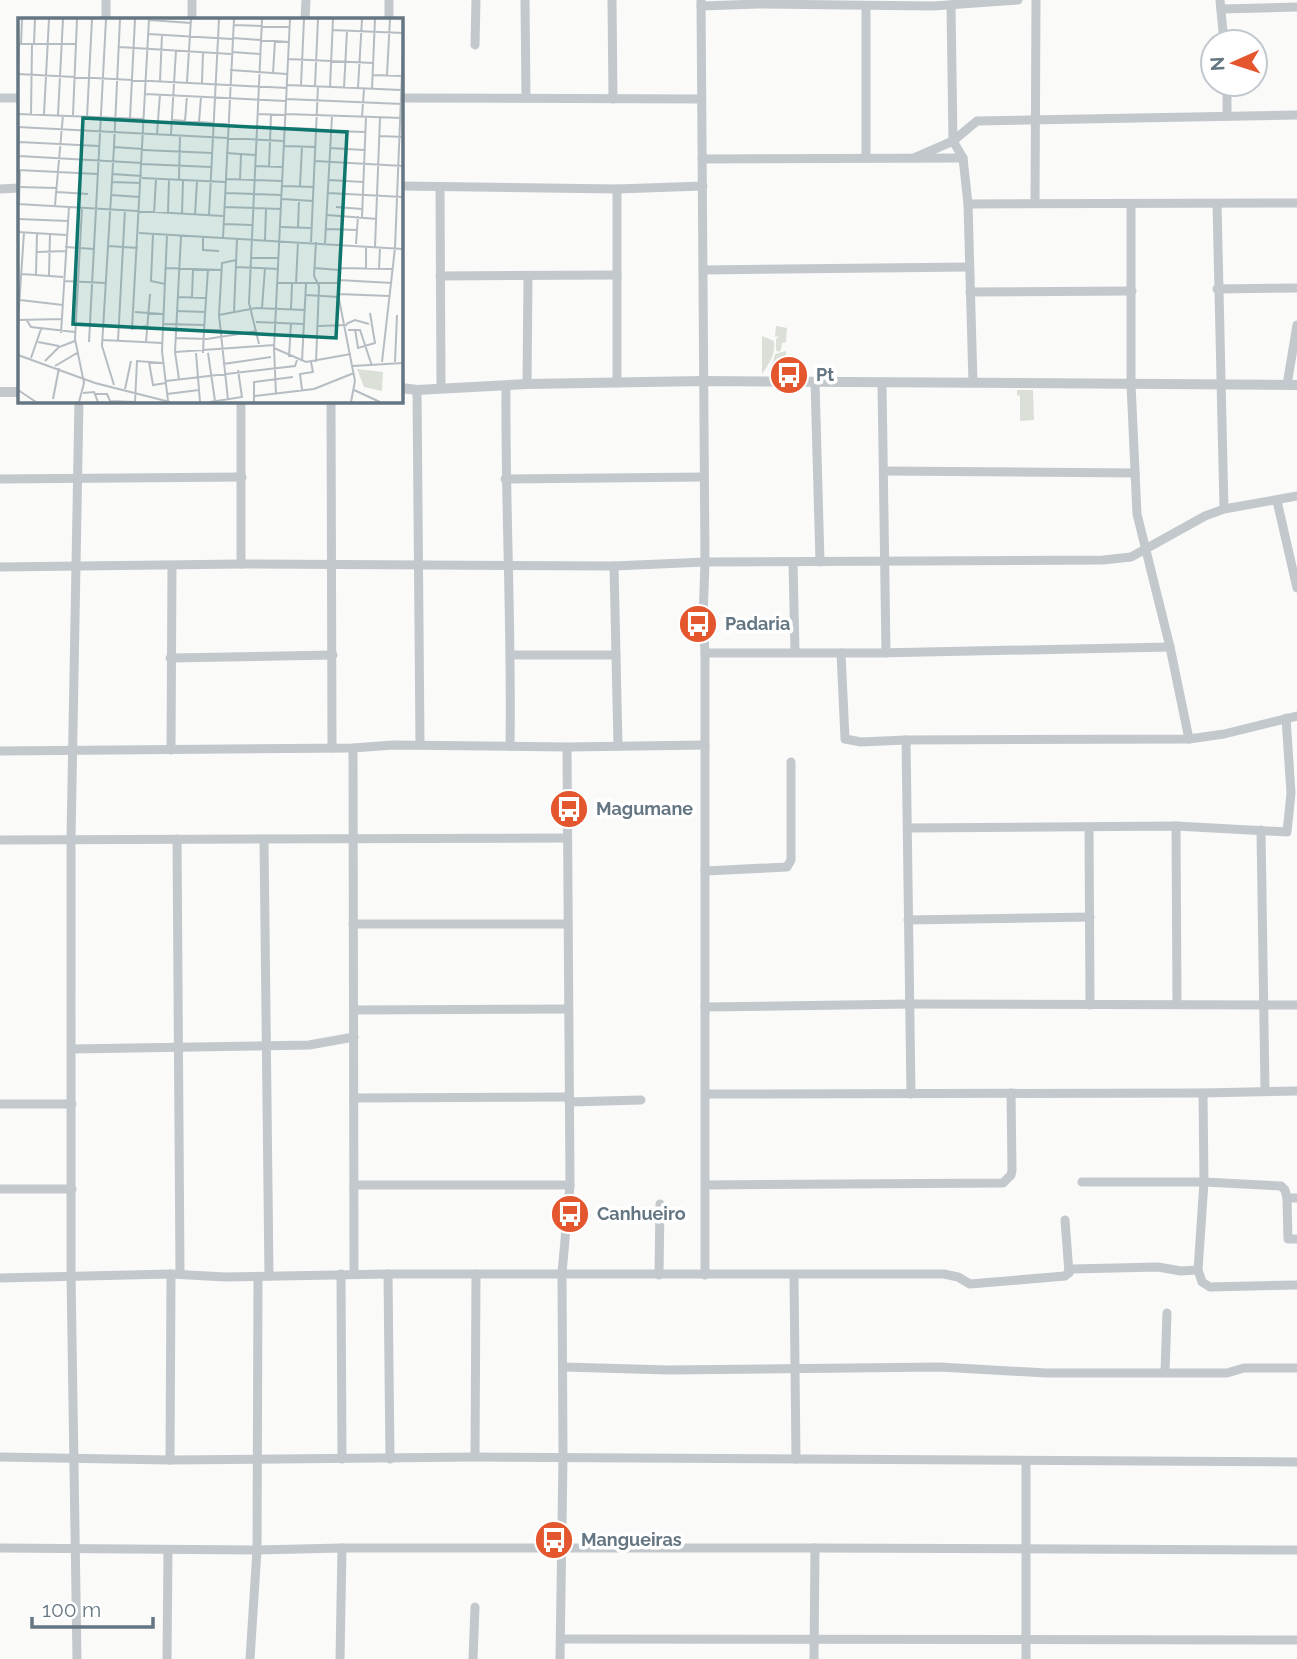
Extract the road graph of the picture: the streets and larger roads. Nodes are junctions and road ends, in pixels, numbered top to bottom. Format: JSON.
{"nodes":[{"id":1,"x":106,"y":0,"type":"edge"},
{"id":2,"x":192,"y":0,"type":"edge"},
{"id":3,"x":306,"y":0,"type":"edge"},
{"id":4,"x":389,"y":0,"type":"edge"},
{"id":5,"x":476,"y":0,"type":"edge"},
{"id":6,"x":525,"y":0,"type":"edge"},
{"id":7,"x":612,"y":0,"type":"edge"},
{"id":8,"x":1018,"y":0,"type":"edge"},
{"id":9,"x":1036,"y":0,"type":"edge"},
{"id":10,"x":701,"y":3,"type":"edge"},
{"id":11,"x":853,"y":3,"type":"edge"},
{"id":12,"x":933,"y":3,"type":"edge"},
{"id":13,"x":1221,"y":4,"type":"edge"},
{"id":14,"x":951,"y":5,"type":"junction"},
{"id":15,"x":866,"y":6,"type":"junction"},
{"id":16,"x":1297,"y":8,"type":"edge"},
{"id":17,"x":106,"y":18,"type":"edge"},
{"id":18,"x":192,"y":18,"type":"edge"},
{"id":19,"x":306,"y":18,"type":"edge"},
{"id":20,"x":389,"y":18,"type":"edge"},
{"id":21,"x":1223,"y":28,"type":"edge"},
{"id":22,"x":475,"y":45,"type":"dead end"},
{"id":23,"x":526,"y":97,"type":"junction"},
{"id":24,"x":0,"y":98,"type":"edge"},
{"id":25,"x":18,"y":98,"type":"edge"},
{"id":26,"x":402,"y":98,"type":"edge"},
{"id":27,"x":1227,"y":98,"type":"edge"},
{"id":28,"x":613,"y":99,"type":"junction"},
{"id":29,"x":701,"y":99,"type":"junction"},
{"id":30,"x":1297,"y":115,"type":"edge"},
{"id":31,"x":1227,"y":116,"type":"junction"},
{"id":32,"x":1036,"y":120,"type":"junction"},
{"id":33,"x":953,"y":141,"type":"junction"},
{"id":34,"x":866,"y":158,"type":"junction"},
{"id":35,"x":914,"y":158,"type":"junction"},
{"id":36,"x":963,"y":158,"type":"junction"},
{"id":37,"x":702,"y":159,"type":"junction"},
{"id":38,"x":402,"y":186,"type":"edge"},
{"id":39,"x":703,"y":186,"type":"junction"},
{"id":40,"x":440,"y":187,"type":"junction"},
{"id":41,"x":18,"y":188,"type":"edge"},
{"id":42,"x":617,"y":188,"type":"junction"},
{"id":43,"x":0,"y":189,"type":"edge"},
{"id":44,"x":1035,"y":203,"type":"junction"},
{"id":45,"x":968,"y":204,"type":"junction"},
{"id":46,"x":1131,"y":204,"type":"junction"},
{"id":47,"x":1217,"y":204,"type":"junction"},
{"id":48,"x":1297,"y":204,"type":"edge"},
{"id":49,"x":969,"y":267,"type":"junction"},
{"id":50,"x":703,"y":270,"type":"junction"},
{"id":51,"x":617,"y":275,"type":"junction"},
{"id":52,"x":440,"y":276,"type":"junction"},
{"id":53,"x":528,"y":276,"type":"junction"},
{"id":54,"x":1297,"y":288,"type":"edge"},
{"id":55,"x":1217,"y":289,"type":"junction"},
{"id":56,"x":1132,"y":291,"type":"junction"},
{"id":57,"x":970,"y":292,"type":"junction"},
{"id":58,"x":1297,"y":326,"type":"edge"},
{"id":59,"x":704,"y":381,"type":"junction"},
{"id":60,"x":617,"y":383,"type":"junction"},
{"id":61,"x":815,"y":383,"type":"junction"},
{"id":62,"x":881,"y":383,"type":"junction"},
{"id":63,"x":973,"y":383,"type":"junction"},
{"id":64,"x":527,"y":384,"type":"junction"},
{"id":65,"x":1131,"y":384,"type":"junction"},
{"id":66,"x":1220,"y":384,"type":"junction"},
{"id":67,"x":1292,"y":385,"type":"edge"},
{"id":68,"x":506,"y":386,"type":"junction"},
{"id":69,"x":441,"y":387,"type":"junction"},
{"id":70,"x":402,"y":388,"type":"edge"},
{"id":71,"x":416,"y":390,"type":"junction"},
{"id":72,"x":0,"y":392,"type":"edge"},
{"id":73,"x":18,"y":392,"type":"edge"},
{"id":74,"x":79,"y":402,"type":"edge"},
{"id":75,"x":241,"y":402,"type":"edge"},
{"id":76,"x":331,"y":402,"type":"edge"},
{"id":77,"x":884,"y":471,"type":"junction"},
{"id":78,"x":1135,"y":472,"type":"junction"},
{"id":79,"x":242,"y":477,"type":"junction"},
{"id":80,"x":703,"y":477,"type":"junction"},
{"id":81,"x":78,"y":478,"type":"junction"},
{"id":82,"x":0,"y":479,"type":"edge"},
{"id":83,"x":505,"y":479,"type":"junction"},
{"id":84,"x":1297,"y":496,"type":"edge"},
{"id":85,"x":1277,"y":500,"type":"junction"},
{"id":86,"x":1224,"y":509,"type":"junction"},
{"id":87,"x":1146,"y":550,"type":"junction"},
{"id":88,"x":705,"y":562,"type":"junction"},
{"id":89,"x":820,"y":562,"type":"junction"},
{"id":90,"x":886,"y":562,"type":"junction"},
{"id":91,"x":793,"y":563,"type":"junction"},
{"id":92,"x":241,"y":564,"type":"junction"},
{"id":93,"x":419,"y":564,"type":"junction"},
{"id":94,"x":331,"y":565,"type":"junction"},
{"id":95,"x":509,"y":565,"type":"junction"},
{"id":96,"x":75,"y":566,"type":"junction"},
{"id":97,"x":172,"y":566,"type":"junction"},
{"id":98,"x":614,"y":566,"type":"junction"},
{"id":99,"x":0,"y":567,"type":"edge"},
{"id":100,"x":1297,"y":588,"type":"edge"},
{"id":101,"x":1170,"y":647,"type":"junction"},
{"id":102,"x":796,"y":652,"type":"junction"},
{"id":103,"x":705,"y":653,"type":"junction"},
{"id":104,"x":841,"y":653,"type":"junction"},
{"id":105,"x":886,"y":653,"type":"junction"},
{"id":106,"x":333,"y":655,"type":"junction"},
{"id":107,"x":511,"y":655,"type":"junction"},
{"id":108,"x":616,"y":655,"type":"junction"},
{"id":109,"x":170,"y":658,"type":"junction"},
{"id":110,"x":1297,"y":716,"type":"edge"},
{"id":111,"x":1286,"y":718,"type":"junction"},
{"id":112,"x":1189,"y":739,"type":"junction"},
{"id":113,"x":906,"y":740,"type":"junction"},
{"id":114,"x":420,"y":745,"type":"junction"},
{"id":115,"x":705,"y":745,"type":"junction"},
{"id":116,"x":510,"y":746,"type":"junction"},
{"id":117,"x":618,"y":746,"type":"junction"},
{"id":118,"x":567,"y":747,"type":"junction"},
{"id":119,"x":332,"y":748,"type":"junction"},
{"id":120,"x":353,"y":748,"type":"junction"},
{"id":121,"x":74,"y":750,"type":"junction"},
{"id":122,"x":171,"y":750,"type":"junction"},
{"id":123,"x":0,"y":751,"type":"edge"},
{"id":124,"x":791,"y":762,"type":"dead end"},
{"id":125,"x":1176,"y":826,"type":"junction"},
{"id":126,"x":908,"y":828,"type":"junction"},
{"id":127,"x":1089,"y":828,"type":"junction"},
{"id":128,"x":1261,"y":830,"type":"junction"},
{"id":129,"x":1292,"y":832,"type":"edge"},
{"id":130,"x":353,"y":838,"type":"junction"},
{"id":131,"x":566,"y":838,"type":"junction"},
{"id":132,"x":71,"y":839,"type":"junction"},
{"id":133,"x":177,"y":839,"type":"junction"},
{"id":134,"x":264,"y":839,"type":"junction"},
{"id":135,"x":0,"y":840,"type":"edge"},
{"id":136,"x":705,"y":871,"type":"junction"},
{"id":137,"x":1090,"y":917,"type":"junction"},
{"id":138,"x":908,"y":920,"type":"junction"},
{"id":139,"x":353,"y":924,"type":"junction"},
{"id":140,"x":568,"y":924,"type":"junction"},
{"id":141,"x":911,"y":1004,"type":"junction"},
{"id":142,"x":1090,"y":1004,"type":"junction"},
{"id":143,"x":1177,"y":1004,"type":"junction"},
{"id":144,"x":1264,"y":1004,"type":"junction"},
{"id":145,"x":1297,"y":1005,"type":"edge"},
{"id":146,"x":705,"y":1007,"type":"junction"},
{"id":147,"x":568,"y":1009,"type":"junction"},
{"id":148,"x":354,"y":1010,"type":"junction"},
{"id":149,"x":354,"y":1037,"type":"junction"},
{"id":150,"x":266,"y":1045,"type":"junction"},
{"id":151,"x":179,"y":1046,"type":"junction"},
{"id":152,"x":72,"y":1049,"type":"junction"},
{"id":153,"x":1265,"y":1090,"type":"junction"},
{"id":154,"x":1297,"y":1091,"type":"edge"},
{"id":155,"x":1011,"y":1093,"type":"junction"},
{"id":156,"x":1203,"y":1093,"type":"junction"},
{"id":157,"x":706,"y":1094,"type":"junction"},
{"id":158,"x":911,"y":1094,"type":"junction"},
{"id":159,"x":354,"y":1098,"type":"junction"},
{"id":160,"x":569,"y":1099,"type":"junction"},
{"id":161,"x":641,"y":1100,"type":"dead end"},
{"id":162,"x":0,"y":1104,"type":"edge"},
{"id":163,"x":72,"y":1104,"type":"junction"},
{"id":164,"x":1082,"y":1182,"type":"dead end"},
{"id":165,"x":1204,"y":1182,"type":"junction"},
{"id":166,"x":354,"y":1185,"type":"junction"},
{"id":167,"x":570,"y":1185,"type":"junction"},
{"id":168,"x":706,"y":1185,"type":"junction"},
{"id":169,"x":0,"y":1189,"type":"edge"},
{"id":170,"x":72,"y":1189,"type":"junction"},
{"id":171,"x":1292,"y":1198,"type":"edge"},
{"id":172,"x":660,"y":1205,"type":"dead end"},
{"id":173,"x":1065,"y":1220,"type":"dead end"},
{"id":174,"x":1297,"y":1239,"type":"edge"},
{"id":175,"x":1198,"y":1270,"type":"junction"},
{"id":176,"x":562,"y":1273,"type":"junction"},
{"id":177,"x":1069,"y":1273,"type":"junction"},
{"id":178,"x":176,"y":1274,"type":"junction"},
{"id":179,"x":341,"y":1274,"type":"junction"},
{"id":180,"x":354,"y":1274,"type":"junction"},
{"id":181,"x":388,"y":1274,"type":"junction"},
{"id":182,"x":476,"y":1274,"type":"junction"},
{"id":183,"x":71,"y":1275,"type":"junction"},
{"id":184,"x":659,"y":1275,"type":"junction"},
{"id":185,"x":705,"y":1275,"type":"junction"},
{"id":186,"x":794,"y":1275,"type":"junction"},
{"id":187,"x":269,"y":1276,"type":"junction"},
{"id":188,"x":258,"y":1277,"type":"junction"},
{"id":189,"x":0,"y":1278,"type":"edge"},
{"id":190,"x":1297,"y":1285,"type":"edge"},
{"id":191,"x":1167,"y":1313,"type":"dead end"},
{"id":192,"x":564,"y":1367,"type":"junction"},
{"id":193,"x":1297,"y":1368,"type":"edge"},
{"id":194,"x":796,"y":1370,"type":"junction"},
{"id":195,"x":1165,"y":1372,"type":"junction"},
{"id":196,"x":0,"y":1457,"type":"edge"},
{"id":197,"x":475,"y":1457,"type":"junction"},
{"id":198,"x":563,"y":1457,"type":"junction"},
{"id":199,"x":75,"y":1459,"type":"junction"},
{"id":200,"x":342,"y":1459,"type":"junction"},
{"id":201,"x":390,"y":1459,"type":"junction"},
{"id":202,"x":796,"y":1459,"type":"junction"},
{"id":203,"x":170,"y":1460,"type":"junction"},
{"id":204,"x":258,"y":1460,"type":"junction"},
{"id":205,"x":1026,"y":1462,"type":"junction"},
{"id":206,"x":1297,"y":1462,"type":"edge"},
{"id":207,"x":0,"y":1548,"type":"edge"},
{"id":208,"x":342,"y":1548,"type":"junction"},
{"id":209,"x":815,"y":1548,"type":"junction"},
{"id":210,"x":76,"y":1549,"type":"junction"},
{"id":211,"x":561,"y":1549,"type":"junction"},
{"id":212,"x":1025,"y":1549,"type":"junction"},
{"id":213,"x":167,"y":1550,"type":"junction"},
{"id":214,"x":257,"y":1550,"type":"junction"},
{"id":215,"x":1297,"y":1550,"type":"edge"},
{"id":216,"x":475,"y":1607,"type":"dead end"},
{"id":217,"x":561,"y":1639,"type":"junction"},
{"id":218,"x":814,"y":1640,"type":"junction"},
{"id":219,"x":1297,"y":1640,"type":"edge"},
{"id":220,"x":1026,"y":1641,"type":"junction"},
{"id":221,"x":77,"y":1659,"type":"edge"},
{"id":222,"x":167,"y":1659,"type":"edge"},
{"id":223,"x":250,"y":1659,"type":"edge"},
{"id":224,"x":340,"y":1659,"type":"edge"},
{"id":225,"x":473,"y":1659,"type":"edge"},
{"id":226,"x":560,"y":1659,"type":"edge"},
{"id":227,"x":814,"y":1659,"type":"edge"},
{"id":228,"x":1026,"y":1659,"type":"edge"}],
"edges":[{"from":1,"to":17,"type":"street"},
{"from":2,"to":18,"type":"street"},
{"from":3,"to":19,"type":"street"},
{"from":4,"to":20,"type":"street"},
{"from":5,"to":22,"type":"street"},
{"from":6,"to":23,"type":"street"},
{"from":7,"to":28,"type":"street"},
{"from":8,"to":14,"type":"street"},
{"from":9,"to":32,"type":"street"},
{"from":10,"to":11,"type":"street"},
{"from":10,"to":29,"type":"street"},
{"from":11,"to":15,"type":"street"},
{"from":12,"to":14,"type":"street"},
{"from":12,"to":15,"type":"street"},
{"from":13,"to":16,"type":"street"},
{"from":13,"to":21,"type":"street"},
{"from":14,"to":33,"type":"street"},
{"from":15,"to":34,"type":"street"},
{"from":23,"to":26,"type":"street"},
{"from":23,"to":28,"type":"street"},
{"from":24,"to":25,"type":"street"},
{"from":27,"to":31,"type":"street"},
{"from":28,"to":29,"type":"street"},
{"from":29,"to":37,"type":"street"},
{"from":30,"to":31,"type":"street"},
{"from":31,"to":32,"type":"street"},
{"from":32,"to":33,"type":"street"},
{"from":32,"to":44,"type":"street"},
{"from":33,"to":35,"type":"street"},
{"from":33,"to":36,"type":"street"},
{"from":34,"to":35,"type":"street"},
{"from":34,"to":37,"type":"street"},
{"from":35,"to":36,"type":"street"},
{"from":36,"to":45,"type":"street"},
{"from":37,"to":39,"type":"street"},
{"from":38,"to":40,"type":"street"},
{"from":39,"to":42,"type":"street"},
{"from":39,"to":50,"type":"street"},
{"from":40,"to":42,"type":"street"},
{"from":40,"to":52,"type":"street"},
{"from":41,"to":43,"type":"street"},
{"from":42,"to":51,"type":"street"},
{"from":44,"to":45,"type":"street"},
{"from":44,"to":46,"type":"street"},
{"from":45,"to":49,"type":"street"},
{"from":46,"to":47,"type":"street"},
{"from":46,"to":56,"type":"street"},
{"from":47,"to":48,"type":"street"},
{"from":47,"to":55,"type":"street"},
{"from":49,"to":50,"type":"street"},
{"from":49,"to":57,"type":"street"},
{"from":50,"to":59,"type":"street"},
{"from":51,"to":53,"type":"street"},
{"from":51,"to":60,"type":"street"},
{"from":52,"to":53,"type":"street"},
{"from":52,"to":69,"type":"street"},
{"from":53,"to":64,"type":"street"},
{"from":54,"to":55,"type":"street"},
{"from":55,"to":66,"type":"street"},
{"from":56,"to":57,"type":"street"},
{"from":56,"to":65,"type":"street"},
{"from":57,"to":63,"type":"street"},
{"from":58,"to":67,"type":"street"},
{"from":59,"to":60,"type":"street"},
{"from":59,"to":61,"type":"street"},
{"from":59,"to":80,"type":"street"},
{"from":60,"to":64,"type":"street"},
{"from":61,"to":62,"type":"street"},
{"from":61,"to":89,"type":"street"},
{"from":62,"to":63,"type":"street"},
{"from":62,"to":77,"type":"street"},
{"from":63,"to":65,"type":"street"},
{"from":64,"to":68,"type":"street"},
{"from":65,"to":66,"type":"street"},
{"from":65,"to":78,"type":"street"},
{"from":66,"to":67,"type":"street"},
{"from":66,"to":86,"type":"street"},
{"from":68,"to":69,"type":"street"},
{"from":68,"to":83,"type":"street"},
{"from":69,"to":71,"type":"street"},
{"from":70,"to":71,"type":"street"},
{"from":71,"to":93,"type":"street"},
{"from":72,"to":73,"type":"street"},
{"from":74,"to":81,"type":"street"},
{"from":75,"to":79,"type":"street"},
{"from":76,"to":94,"type":"street"},
{"from":77,"to":78,"type":"street"},
{"from":77,"to":90,"type":"street"},
{"from":78,"to":87,"type":"street"},
{"from":79,"to":81,"type":"street"},
{"from":79,"to":92,"type":"street"},
{"from":80,"to":83,"type":"street"},
{"from":80,"to":88,"type":"street"},
{"from":81,"to":82,"type":"street"},
{"from":81,"to":96,"type":"street"},
{"from":83,"to":95,"type":"street"},
{"from":84,"to":85,"type":"street"},
{"from":85,"to":86,"type":"street"},
{"from":85,"to":100,"type":"street"},
{"from":86,"to":87,"type":"street"},
{"from":87,"to":90,"type":"street"},
{"from":87,"to":101,"type":"street"},
{"from":88,"to":91,"type":"street"},
{"from":88,"to":98,"type":"street"},
{"from":88,"to":103,"type":"street"},
{"from":89,"to":90,"type":"street"},
{"from":89,"to":91,"type":"street"},
{"from":90,"to":105,"type":"street"},
{"from":91,"to":102,"type":"street"},
{"from":92,"to":94,"type":"street"},
{"from":92,"to":97,"type":"street"},
{"from":93,"to":94,"type":"street"},
{"from":93,"to":95,"type":"street"},
{"from":93,"to":114,"type":"street"},
{"from":94,"to":106,"type":"street"},
{"from":95,"to":98,"type":"street"},
{"from":95,"to":107,"type":"street"},
{"from":96,"to":97,"type":"street"},
{"from":96,"to":99,"type":"street"},
{"from":96,"to":121,"type":"street"},
{"from":97,"to":109,"type":"street"},
{"from":98,"to":108,"type":"street"},
{"from":101,"to":105,"type":"street"},
{"from":101,"to":112,"type":"street"},
{"from":102,"to":103,"type":"street"},
{"from":102,"to":104,"type":"street"},
{"from":103,"to":115,"type":"street"},
{"from":104,"to":105,"type":"street"},
{"from":104,"to":113,"type":"street"},
{"from":106,"to":109,"type":"street"},
{"from":106,"to":119,"type":"street"},
{"from":107,"to":108,"type":"street"},
{"from":107,"to":116,"type":"street"},
{"from":108,"to":117,"type":"street"},
{"from":109,"to":122,"type":"street"},
{"from":110,"to":111,"type":"street"},
{"from":111,"to":112,"type":"street"},
{"from":111,"to":129,"type":"street"},
{"from":112,"to":113,"type":"street"},
{"from":113,"to":126,"type":"street"},
{"from":114,"to":116,"type":"street"},
{"from":114,"to":120,"type":"street"},
{"from":115,"to":117,"type":"street"},
{"from":115,"to":136,"type":"street"},
{"from":116,"to":118,"type":"street"},
{"from":117,"to":118,"type":"street"},
{"from":118,"to":131,"type":"street"},
{"from":119,"to":120,"type":"street"},
{"from":119,"to":122,"type":"street"},
{"from":120,"to":130,"type":"street"},
{"from":121,"to":122,"type":"street"},
{"from":121,"to":123,"type":"street"},
{"from":121,"to":132,"type":"street"},
{"from":124,"to":136,"type":"street"},
{"from":125,"to":127,"type":"street"},
{"from":125,"to":128,"type":"street"},
{"from":125,"to":143,"type":"street"},
{"from":126,"to":127,"type":"street"},
{"from":126,"to":138,"type":"street"},
{"from":127,"to":137,"type":"street"},
{"from":128,"to":129,"type":"street"},
{"from":128,"to":144,"type":"street"},
{"from":130,"to":131,"type":"street"},
{"from":130,"to":134,"type":"street"},
{"from":130,"to":139,"type":"street"},
{"from":131,"to":140,"type":"street"},
{"from":132,"to":133,"type":"street"},
{"from":132,"to":135,"type":"street"},
{"from":132,"to":152,"type":"street"},
{"from":133,"to":134,"type":"street"},
{"from":133,"to":151,"type":"street"},
{"from":134,"to":150,"type":"street"},
{"from":136,"to":146,"type":"street"},
{"from":137,"to":138,"type":"street"},
{"from":137,"to":142,"type":"street"},
{"from":138,"to":141,"type":"street"},
{"from":139,"to":140,"type":"street"},
{"from":139,"to":148,"type":"street"},
{"from":140,"to":147,"type":"street"},
{"from":141,"to":142,"type":"street"},
{"from":141,"to":146,"type":"street"},
{"from":141,"to":158,"type":"street"},
{"from":142,"to":143,"type":"street"},
{"from":143,"to":144,"type":"street"},
{"from":144,"to":145,"type":"street"},
{"from":144,"to":153,"type":"street"},
{"from":146,"to":157,"type":"street"},
{"from":147,"to":148,"type":"street"},
{"from":147,"to":160,"type":"street"},
{"from":148,"to":149,"type":"street"},
{"from":149,"to":150,"type":"street"},
{"from":149,"to":159,"type":"street"},
{"from":150,"to":151,"type":"street"},
{"from":150,"to":187,"type":"street"},
{"from":151,"to":152,"type":"street"},
{"from":151,"to":178,"type":"street"},
{"from":152,"to":163,"type":"street"},
{"from":153,"to":154,"type":"street"},
{"from":153,"to":156,"type":"street"},
{"from":155,"to":156,"type":"street"},
{"from":155,"to":158,"type":"street"},
{"from":155,"to":168,"type":"street"},
{"from":156,"to":165,"type":"street"},
{"from":157,"to":158,"type":"street"},
{"from":157,"to":168,"type":"street"},
{"from":159,"to":160,"type":"street"},
{"from":159,"to":166,"type":"street"},
{"from":160,"to":161,"type":"street"},
{"from":160,"to":167,"type":"street"},
{"from":162,"to":163,"type":"street"},
{"from":163,"to":170,"type":"street"},
{"from":164,"to":165,"type":"street"},
{"from":165,"to":171,"type":"street"},
{"from":165,"to":175,"type":"street"},
{"from":166,"to":167,"type":"street"},
{"from":166,"to":180,"type":"street"},
{"from":167,"to":176,"type":"street"},
{"from":168,"to":185,"type":"street"},
{"from":169,"to":170,"type":"street"},
{"from":170,"to":183,"type":"street"},
{"from":171,"to":174,"type":"street"},
{"from":172,"to":184,"type":"street"},
{"from":173,"to":177,"type":"street"},
{"from":175,"to":177,"type":"street"},
{"from":175,"to":190,"type":"street"},
{"from":176,"to":182,"type":"street"},
{"from":176,"to":184,"type":"street"},
{"from":176,"to":192,"type":"street"},
{"from":177,"to":186,"type":"street"},
{"from":178,"to":183,"type":"street"},
{"from":178,"to":188,"type":"street"},
{"from":178,"to":203,"type":"street"},
{"from":179,"to":180,"type":"street"},
{"from":179,"to":187,"type":"street"},
{"from":179,"to":200,"type":"street"},
{"from":180,"to":181,"type":"street"},
{"from":181,"to":182,"type":"street"},
{"from":181,"to":201,"type":"street"},
{"from":182,"to":197,"type":"street"},
{"from":183,"to":189,"type":"street"},
{"from":183,"to":199,"type":"street"},
{"from":184,"to":185,"type":"street"},
{"from":185,"to":186,"type":"street"},
{"from":186,"to":194,"type":"street"},
{"from":187,"to":188,"type":"street"},
{"from":188,"to":204,"type":"street"},
{"from":191,"to":195,"type":"street"},
{"from":192,"to":194,"type":"street"},
{"from":192,"to":198,"type":"street"},
{"from":193,"to":195,"type":"street"},
{"from":194,"to":195,"type":"street"},
{"from":194,"to":202,"type":"street"},
{"from":196,"to":199,"type":"street"},
{"from":197,"to":198,"type":"street"},
{"from":197,"to":201,"type":"street"},
{"from":198,"to":202,"type":"street"},
{"from":198,"to":211,"type":"street"},
{"from":199,"to":203,"type":"street"},
{"from":199,"to":210,"type":"street"},
{"from":200,"to":201,"type":"street"},
{"from":200,"to":204,"type":"street"},
{"from":202,"to":205,"type":"street"},
{"from":203,"to":204,"type":"street"},
{"from":204,"to":214,"type":"street"},
{"from":205,"to":206,"type":"street"},
{"from":205,"to":212,"type":"street"},
{"from":207,"to":210,"type":"street"},
{"from":208,"to":211,"type":"street"},
{"from":208,"to":214,"type":"street"},
{"from":208,"to":224,"type":"street"},
{"from":209,"to":211,"type":"street"},
{"from":209,"to":212,"type":"street"},
{"from":209,"to":218,"type":"street"},
{"from":210,"to":213,"type":"street"},
{"from":210,"to":221,"type":"street"},
{"from":211,"to":217,"type":"street"},
{"from":212,"to":215,"type":"street"},
{"from":212,"to":220,"type":"street"},
{"from":213,"to":214,"type":"street"},
{"from":213,"to":222,"type":"street"},
{"from":214,"to":223,"type":"street"},
{"from":216,"to":225,"type":"street"},
{"from":217,"to":218,"type":"street"},
{"from":217,"to":226,"type":"street"},
{"from":218,"to":220,"type":"street"},
{"from":218,"to":227,"type":"street"},
{"from":219,"to":220,"type":"street"},
{"from":220,"to":228,"type":"street"}]}
